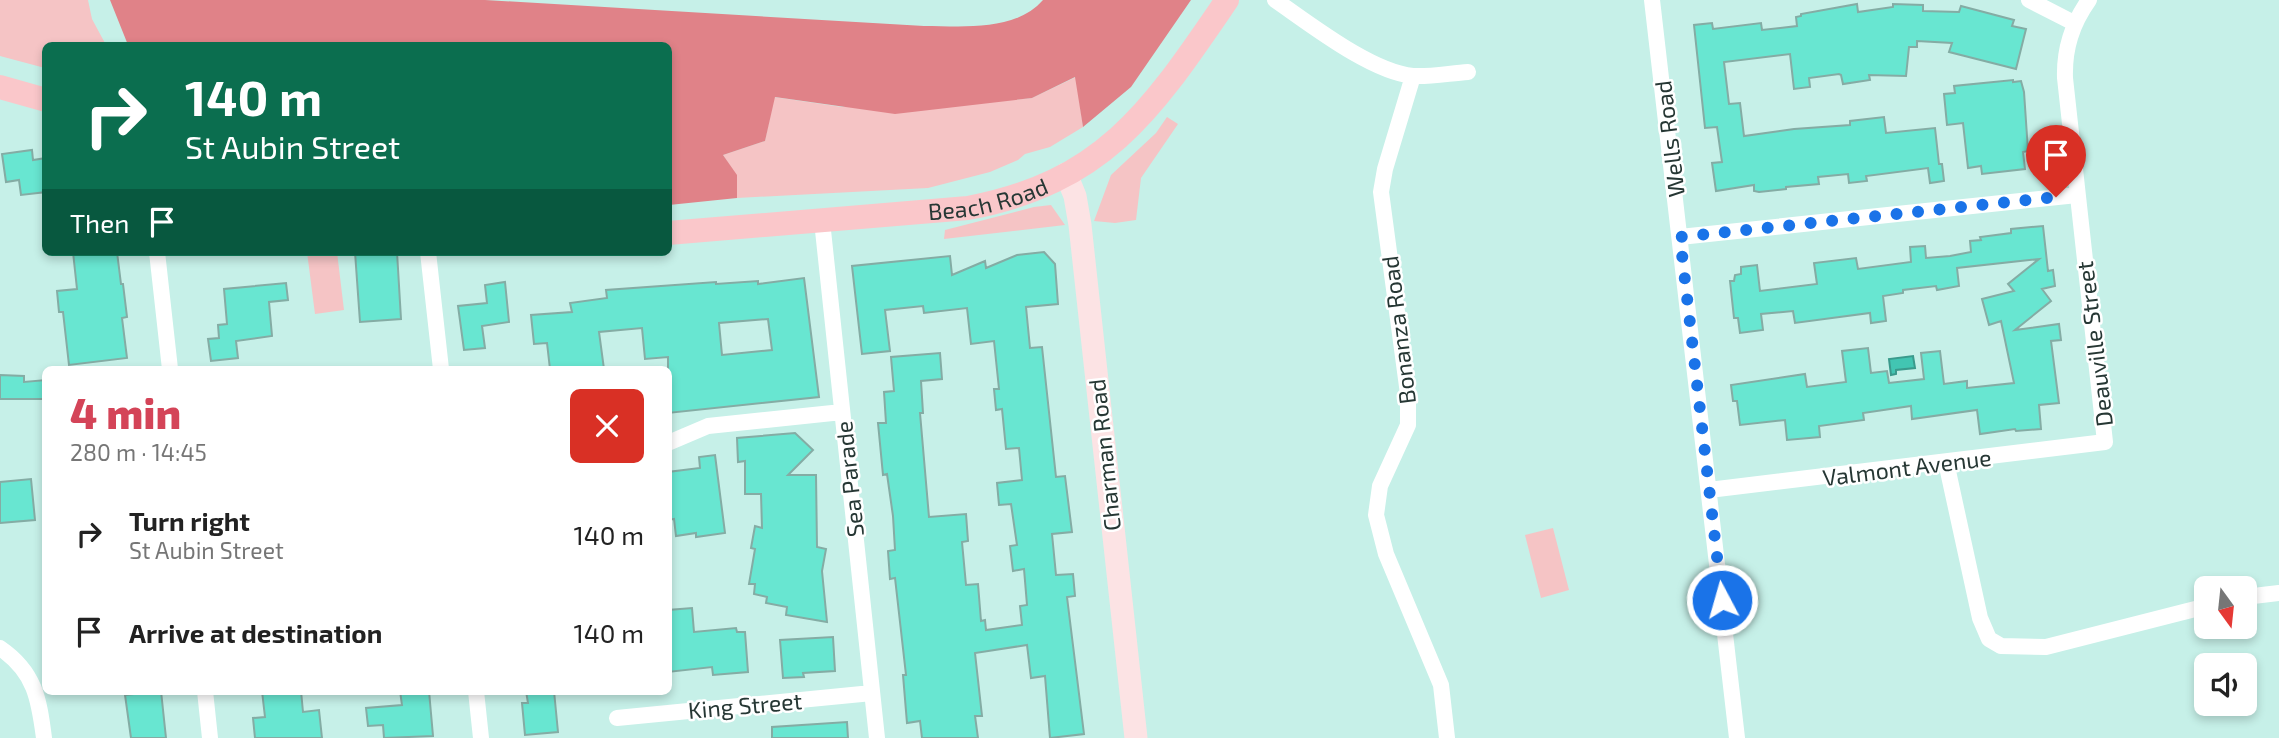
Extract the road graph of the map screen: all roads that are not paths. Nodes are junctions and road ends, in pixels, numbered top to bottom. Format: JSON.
{"nodes":[{"id":1,"x":1227,"y":0,"type":"edge"},
{"id":2,"x":1275,"y":0,"type":"edge"},
{"id":3,"x":1653,"y":0,"type":"edge"},
{"id":4,"x":2029,"y":0,"type":"edge"},
{"id":5,"x":2089,"y":0,"type":"edge"},
{"id":6,"x":2074,"y":23,"type":"junction"},
{"id":7,"x":1468,"y":72,"type":"dead end"},
{"id":8,"x":1413,"y":76,"type":"junction"},
{"id":9,"x":0,"y":87,"type":"edge"},
{"id":10,"x":42,"y":99,"type":"edge"},
{"id":11,"x":1066,"y":174,"type":"junction"},
{"id":12,"x":2077,"y":195,"type":"junction"},
{"id":13,"x":822,"y":221,"type":"junction"},
{"id":14,"x":672,"y":233,"type":"edge"},
{"id":15,"x":1680,"y":237,"type":"junction"},
{"id":16,"x":158,"y":256,"type":"edge"},
{"id":17,"x":428,"y":256,"type":"edge"},
{"id":18,"x":170,"y":366,"type":"edge"},
{"id":19,"x":441,"y":366,"type":"edge"},
{"id":20,"x":842,"y":412,"type":"junction"},
{"id":21,"x":672,"y":441,"type":"edge"},
{"id":22,"x":2105,"y":443,"type":"joint"},
{"id":23,"x":1946,"y":462,"type":"junction"},
{"id":24,"x":1709,"y":490,"type":"junction"},
{"id":25,"x":2279,"y":593,"type":"edge"},
{"id":26,"x":2258,"y":595,"type":"edge"},
{"id":27,"x":2194,"y":609,"type":"edge"},
{"id":28,"x":0,"y":648,"type":"edge"},
{"id":29,"x":872,"y":693,"type":"junction"},
{"id":30,"x":205,"y":695,"type":"edge"},
{"id":31,"x":476,"y":695,"type":"edge"},
{"id":32,"x":617,"y":718,"type":"dead end"},
{"id":33,"x":44,"y":738,"type":"edge"},
{"id":34,"x":210,"y":738,"type":"edge"},
{"id":35,"x":481,"y":738,"type":"edge"},
{"id":36,"x":877,"y":738,"type":"edge"},
{"id":37,"x":1136,"y":738,"type":"edge"},
{"id":38,"x":1447,"y":738,"type":"edge"},
{"id":39,"x":1737,"y":738,"type":"edge"}],
"edges":[{"from":1,"to":11,"type":"main road","name":"Beach Road"},
{"from":2,"to":8,"type":"street"},
{"from":3,"to":15,"type":"street","name":"Wells Road"},
{"from":4,"to":6,"type":"street"},
{"from":5,"to":6,"type":"street","name":"Deauville Street"},
{"from":6,"to":12,"type":"street","name":"Deauville Street"},
{"from":7,"to":8,"type":"street"},
{"from":8,"to":38,"type":"street","name":"Bonanza Road"},
{"from":9,"to":10,"type":"main road"},
{"from":11,"to":13,"type":"main road","name":"Beach Road"},
{"from":11,"to":37,"type":"main road","name":"Charman Road"},
{"from":12,"to":15,"type":"street"},
{"from":12,"to":22,"type":"street","name":"Deauville Street"},
{"from":13,"to":14,"type":"main road","name":"Beach Road"},
{"from":13,"to":20,"type":"street","name":"Sea Parade"},
{"from":15,"to":24,"type":"street","name":"Wells Road"},
{"from":16,"to":18,"type":"street"},
{"from":17,"to":19,"type":"street"},
{"from":20,"to":21,"type":"street"},
{"from":20,"to":29,"type":"street","name":"Sea Parade"},
{"from":22,"to":23,"type":"street","name":"Valmont Avenue"},
{"from":23,"to":24,"type":"street","name":"Valmont Avenue"},
{"from":23,"to":27,"type":"street"},
{"from":24,"to":39,"type":"street","name":"Wells Road"},
{"from":25,"to":26,"type":"street"},
{"from":28,"to":33,"type":"street"},
{"from":29,"to":32,"type":"street","name":"King Street"},
{"from":29,"to":36,"type":"street","name":"Sea Parade"},
{"from":30,"to":34,"type":"street"},
{"from":31,"to":35,"type":"street"}]}
